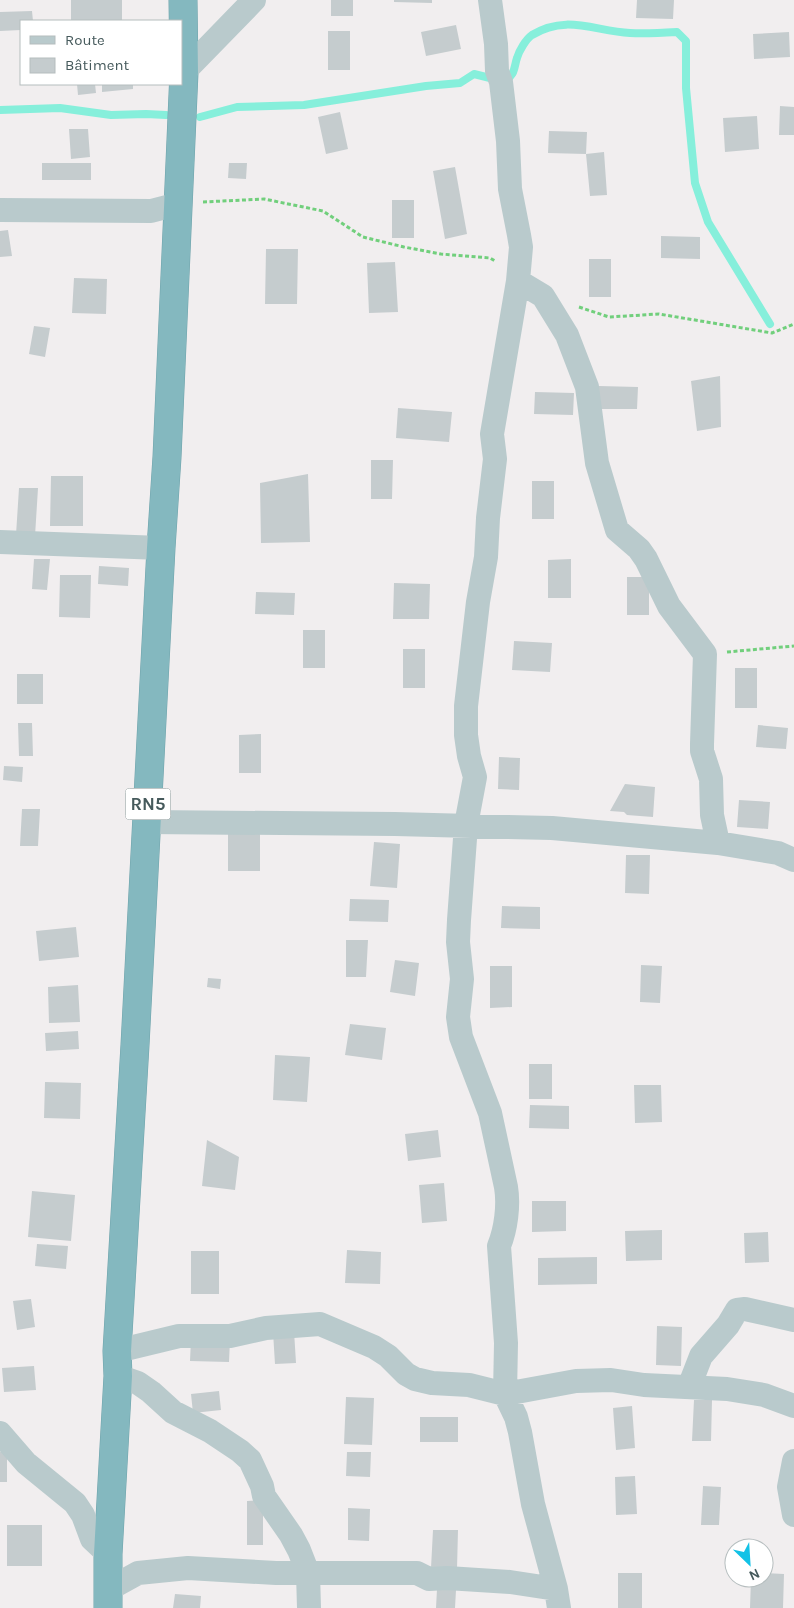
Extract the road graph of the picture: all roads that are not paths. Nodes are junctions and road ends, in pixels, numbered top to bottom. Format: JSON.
{"nodes":[{"id":1,"x":184,"y":0,"type":"edge"},
{"id":2,"x":254,"y":0,"type":"edge"},
{"id":3,"x":490,"y":0,"type":"edge"},
{"id":4,"x":184,"y":72,"type":"junction"},
{"id":5,"x":178,"y":204,"type":"junction"},
{"id":6,"x":0,"y":210,"type":"edge"},
{"id":7,"x":518,"y":281,"type":"junction"},
{"id":8,"x":0,"y":542,"type":"edge"},
{"id":9,"x":161,"y":548,"type":"junction"},
{"id":10,"x":147,"y":822,"type":"junction"},
{"id":11,"x":466,"y":825,"type":"junction"},
{"id":12,"x":718,"y":843,"type":"junction"},
{"id":13,"x":794,"y":860,"type":"edge"},
{"id":14,"x":794,"y":1320,"type":"edge"},
{"id":15,"x":117,"y":1364,"type":"junction"},
{"id":16,"x":689,"y":1387,"type":"junction"},
{"id":17,"x":505,"y":1394,"type":"junction"},
{"id":18,"x":794,"y":1406,"type":"edge"},
{"id":19,"x":0,"y":1433,"type":"edge"},
{"id":20,"x":794,"y":1461,"type":"edge"},
{"id":21,"x":794,"y":1515,"type":"edge"},
{"id":22,"x":108,"y":1554,"type":"junction"},
{"id":23,"x":308,"y":1573,"type":"junction"},
{"id":24,"x":108,"y":1598,"type":"edge"},
{"id":25,"x":558,"y":1598,"type":"edge"},
{"id":26,"x":309,"y":1608,"type":"edge"}],
"edges":[{"from":1,"to":4,"type":"highway","number":"RN5"},
{"from":2,"to":4,"type":"street"},
{"from":3,"to":7,"type":"street"},
{"from":4,"to":5,"type":"highway","number":"RN5"},
{"from":5,"to":6,"type":"street"},
{"from":5,"to":9,"type":"highway","number":"RN5"},
{"from":7,"to":11,"type":"street"},
{"from":7,"to":12,"type":"street"},
{"from":8,"to":9,"type":"street"},
{"from":9,"to":10,"type":"highway","number":"RN5"},
{"from":10,"to":11,"type":"street"},
{"from":10,"to":15,"type":"highway","number":"RN5"},
{"from":11,"to":12,"type":"street"},
{"from":11,"to":17,"type":"street"},
{"from":12,"to":13,"type":"street"},
{"from":14,"to":16,"type":"street"},
{"from":15,"to":17,"type":"street"},
{"from":15,"to":22,"type":"highway","number":"RN5"},
{"from":15,"to":23,"type":"street"},
{"from":16,"to":17,"type":"street"},
{"from":16,"to":18,"type":"street"},
{"from":17,"to":25,"type":"street"},
{"from":19,"to":22,"type":"street"},
{"from":20,"to":21,"type":"street"},
{"from":22,"to":24,"type":"highway","number":"RN5"},
{"from":23,"to":24,"type":"street"},
{"from":23,"to":25,"type":"street"},
{"from":23,"to":26,"type":"street"}]}
